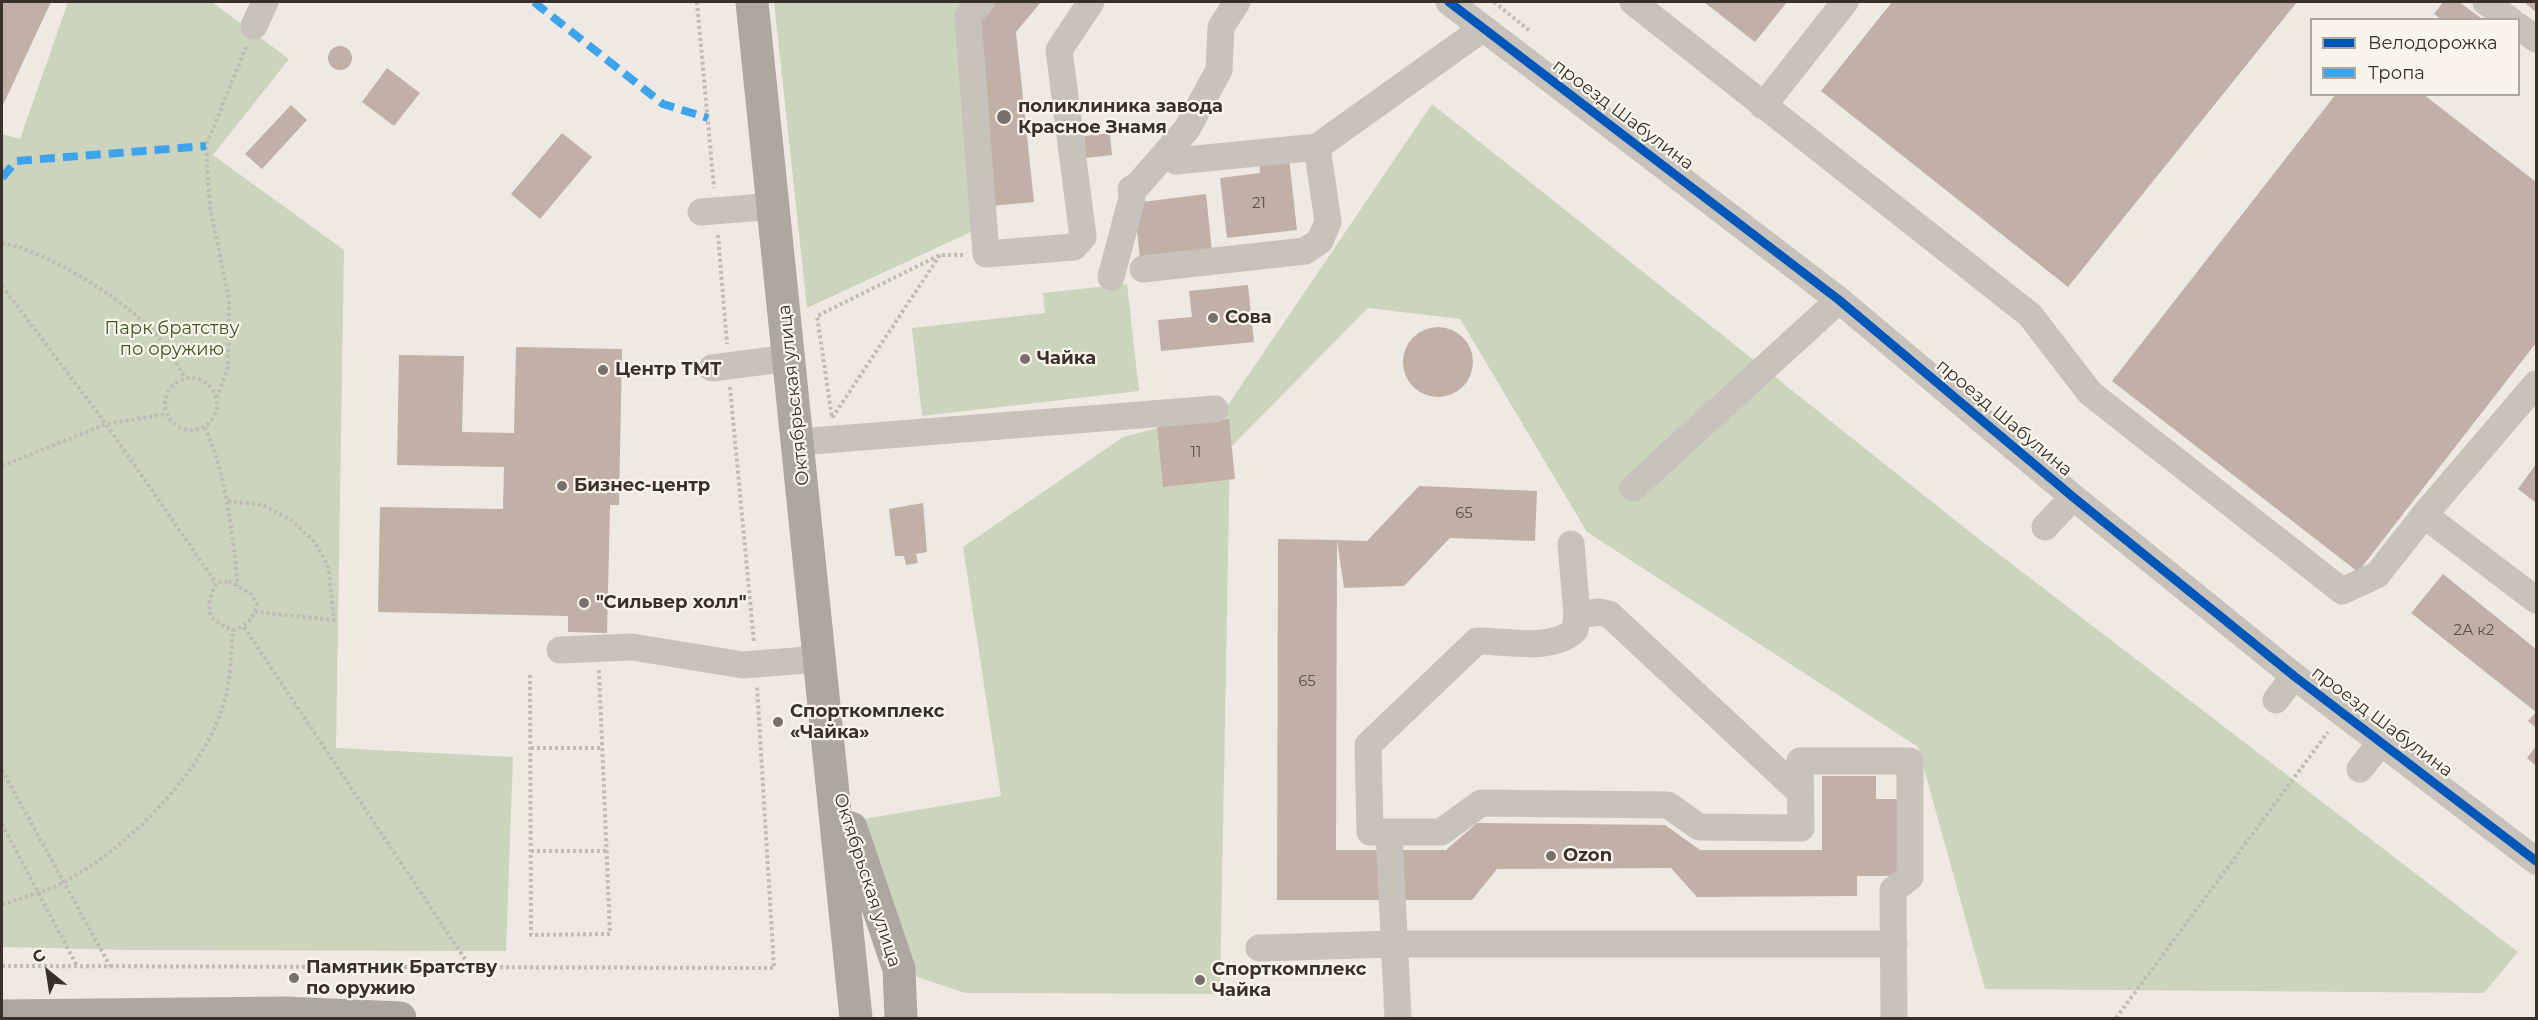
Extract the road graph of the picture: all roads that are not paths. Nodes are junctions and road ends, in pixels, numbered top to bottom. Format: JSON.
{"nodes":[{"id":1,"x":265,"y":2,"type":"edge"},
{"id":2,"x":981,"y":2,"type":"edge"},
{"id":3,"x":1091,"y":2,"type":"edge"},
{"id":4,"x":1237,"y":2,"type":"edge"},
{"id":5,"x":1449,"y":2,"type":"edge"},
{"id":6,"x":1633,"y":2,"type":"edge"},
{"id":7,"x":1845,"y":2,"type":"edge"},
{"id":8,"x":2486,"y":2,"type":"edge"},
{"id":9,"x":753,"y":5,"type":"edge"},
{"id":10,"x":2507,"y":18,"type":"edge"},
{"id":11,"x":254,"y":26,"type":"road end"},
{"id":12,"x":2520,"y":27,"type":"edge"},
{"id":13,"x":1482,"y":29,"type":"junction"},
{"id":14,"x":2536,"y":39,"type":"edge"},
{"id":15,"x":1763,"y":106,"type":"junction"},
{"id":16,"x":1317,"y":147,"type":"junction"},
{"id":17,"x":1176,"y":161,"type":"dead end"},
{"id":18,"x":775,"y":206,"type":"junction"},
{"id":19,"x":708,"y":211,"type":"road end"},
{"id":20,"x":1143,"y":269,"type":"dead end"},
{"id":21,"x":1111,"y":277,"type":"dead end"},
{"id":22,"x":1839,"y":300,"type":"junction"},
{"id":23,"x":789,"y":358,"type":"junction"},
{"id":24,"x":720,"y":368,"type":"road end"},
{"id":25,"x":2536,"y":384,"type":"edge"},
{"id":26,"x":1215,"y":409,"type":"dead end"},
{"id":27,"x":799,"y":442,"type":"junction"},
{"id":28,"x":1633,"y":488,"type":"dead end"},
{"id":29,"x":2073,"y":497,"type":"junction"},
{"id":30,"x":2424,"y":515,"type":"junction"},
{"id":31,"x":2045,"y":527,"type":"dead end"},
{"id":32,"x":1570,"y":544,"type":"dead end"},
{"id":33,"x":2536,"y":600,"type":"edge"},
{"id":34,"x":1577,"y":615,"type":"junction"},
{"id":35,"x":560,"y":650,"type":"dead end"},
{"id":36,"x":820,"y":659,"type":"junction"},
{"id":37,"x":2294,"y":676,"type":"junction"},
{"id":38,"x":2276,"y":700,"type":"dead end"},
{"id":39,"x":2381,"y":742,"type":"junction"},
{"id":40,"x":2360,"y":769,"type":"dead end"},
{"id":41,"x":833,"y":778,"type":"junction"},
{"id":42,"x":1800,"y":792,"type":"junction"},
{"id":43,"x":1389,"y":832,"type":"junction"},
{"id":44,"x":2536,"y":861,"type":"edge"},
{"id":45,"x":1394,"y":944,"type":"junction"},
{"id":46,"x":1894,"y":944,"type":"junction"},
{"id":47,"x":1259,"y":948,"type":"dead end"},
{"id":48,"x":2,"y":1016,"type":"edge"},
{"id":49,"x":400,"y":1018,"type":"edge"},
{"id":50,"x":856,"y":1018,"type":"edge"},
{"id":51,"x":901,"y":1018,"type":"edge"},
{"id":52,"x":1398,"y":1018,"type":"edge"},
{"id":53,"x":1894,"y":1018,"type":"edge"}],
"edges":[{"from":1,"to":11,"type":"street"},
{"from":2,"to":3,"type":"street"},
{"from":4,"to":21,"type":"street"},
{"from":5,"to":13,"type":"street","name":"проезд Шабулина"},
{"from":6,"to":15,"type":"street"},
{"from":7,"to":15,"type":"street"},
{"from":8,"to":10,"type":"street"},
{"from":9,"to":18,"type":"main road","name":"Октябрьская улица"},
{"from":12,"to":14,"type":"street"},
{"from":13,"to":16,"type":"street"},
{"from":13,"to":22,"type":"street","name":"проезд Шабулина"},
{"from":15,"to":30,"type":"street"},
{"from":16,"to":17,"type":"street"},
{"from":16,"to":20,"type":"street"},
{"from":18,"to":19,"type":"street"},
{"from":18,"to":23,"type":"main road","name":"Октябрьская улица"},
{"from":22,"to":28,"type":"street"},
{"from":22,"to":29,"type":"street","name":"проезд Шабулина"},
{"from":23,"to":24,"type":"street"},
{"from":23,"to":27,"type":"main road","name":"Октябрьская улица"},
{"from":25,"to":30,"type":"street"},
{"from":26,"to":27,"type":"street"},
{"from":27,"to":36,"type":"main road","name":"Октябрьская улица"},
{"from":29,"to":31,"type":"street"},
{"from":29,"to":37,"type":"street","name":"проезд Шабулина"},
{"from":30,"to":33,"type":"street"},
{"from":32,"to":34,"type":"street"},
{"from":34,"to":42,"type":"street"},
{"from":34,"to":43,"type":"street"},
{"from":35,"to":36,"type":"street"},
{"from":36,"to":41,"type":"main road","name":"Октябрьская улица"},
{"from":37,"to":38,"type":"street"},
{"from":37,"to":39,"type":"street","name":"проезд Шабулина"},
{"from":39,"to":40,"type":"street"},
{"from":39,"to":44,"type":"street","name":"проезд Шабулина"},
{"from":41,"to":50,"type":"main road","name":"Октябрьская улица"},
{"from":41,"to":51,"type":"main road","name":"Октябрьская улица"},
{"from":42,"to":43,"type":"street"},
{"from":42,"to":46,"type":"street"},
{"from":43,"to":45,"type":"street"},
{"from":45,"to":46,"type":"street"},
{"from":45,"to":47,"type":"street"},
{"from":45,"to":52,"type":"street"},
{"from":46,"to":53,"type":"street"},
{"from":48,"to":49,"type":"main road"}]}
